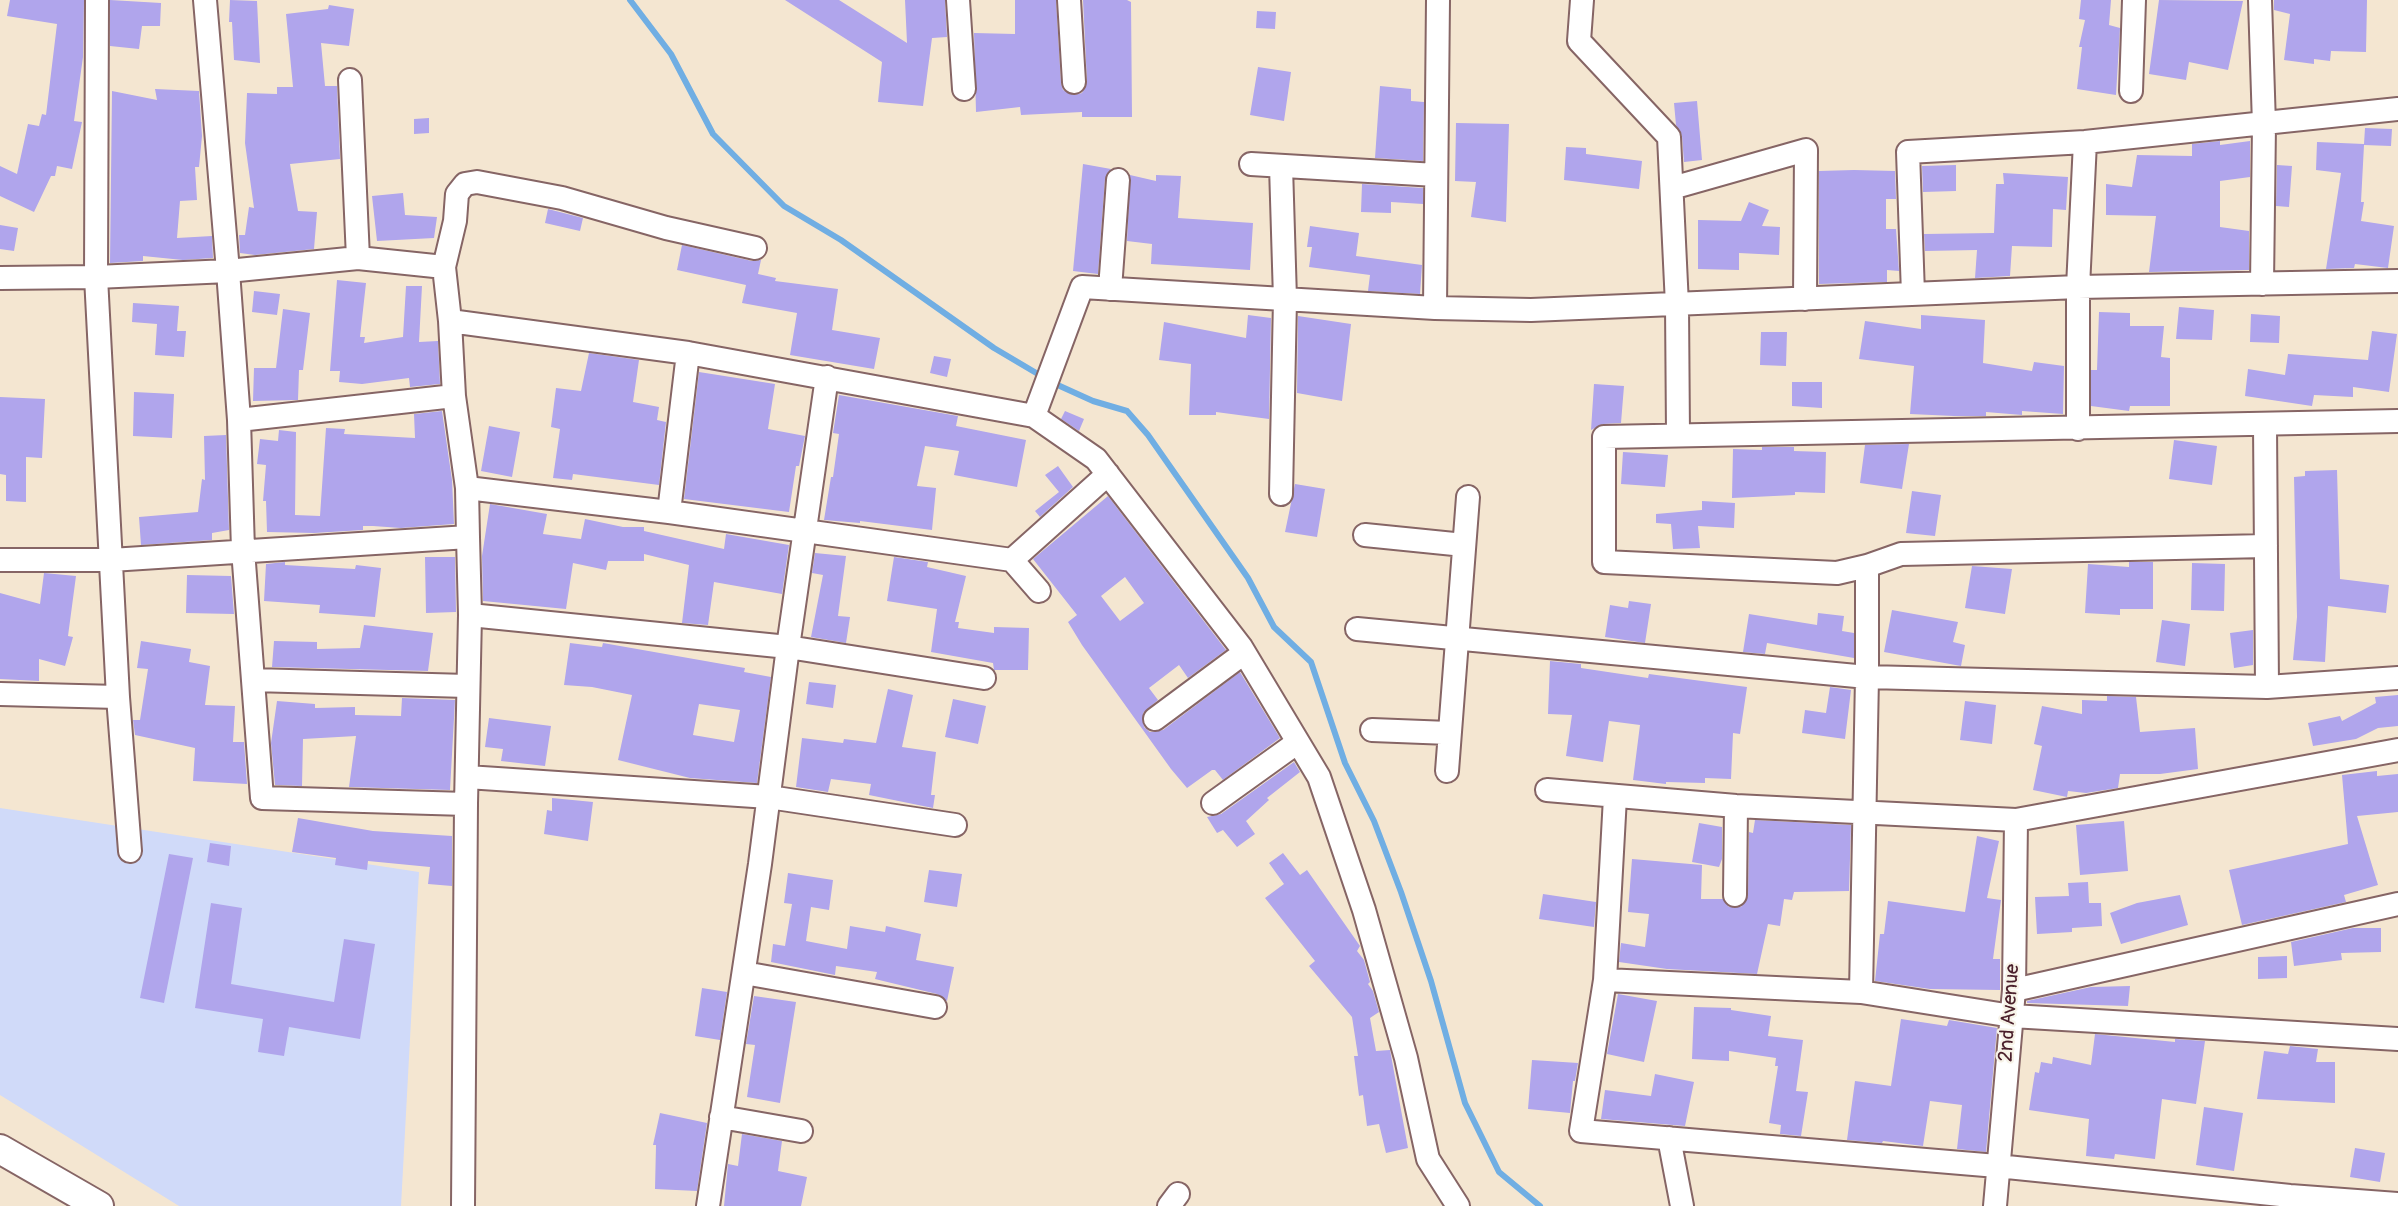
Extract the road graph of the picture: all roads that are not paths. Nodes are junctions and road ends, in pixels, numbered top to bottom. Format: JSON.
{"nodes":[{"id":1,"x":97,"y":0,"type":"edge"},
{"id":2,"x":205,"y":0,"type":"edge"},
{"id":3,"x":958,"y":0,"type":"edge"},
{"id":4,"x":1070,"y":0,"type":"edge"},
{"id":5,"x":1438,"y":0,"type":"edge"},
{"id":6,"x":1582,"y":0,"type":"edge"},
{"id":7,"x":2134,"y":0,"type":"edge"},
{"id":8,"x":2260,"y":0,"type":"edge"},
{"id":9,"x":350,"y":80,"type":"dead end"},
{"id":10,"x":1074,"y":82,"type":"dead end"},
{"id":11,"x":964,"y":89,"type":"dead end"},
{"id":12,"x":2131,"y":91,"type":"dead end"},
{"id":13,"x":2398,"y":109,"type":"edge"},
{"id":14,"x":2264,"y":125,"type":"junction"},
{"id":15,"x":2085,"y":142,"type":"junction"},
{"id":16,"x":1251,"y":164,"type":"dead end"},
{"id":17,"x":1281,"y":166,"type":"junction"},
{"id":18,"x":1436,"y":176,"type":"junction"},
{"id":19,"x":1118,"y":180,"type":"dead end"},
{"id":20,"x":1672,"y":188,"type":"junction"},
{"id":21,"x":755,"y":248,"type":"dead end"},
{"id":22,"x":358,"y":258,"type":"junction"},
{"id":23,"x":444,"y":267,"type":"junction"},
{"id":24,"x":228,"y":271,"type":"junction"},
{"id":25,"x":96,"y":277,"type":"junction"},
{"id":26,"x":0,"y":278,"type":"edge"},
{"id":27,"x":2398,"y":281,"type":"edge"},
{"id":28,"x":2262,"y":284,"type":"junction"},
{"id":29,"x":2078,"y":287,"type":"junction"},
{"id":30,"x":1110,"y":289,"type":"junction"},
{"id":31,"x":1913,"y":294,"type":"junction"},
{"id":32,"x":1285,"y":299,"type":"junction"},
{"id":33,"x":1805,"y":299,"type":"junction"},
{"id":34,"x":1677,"y":304,"type":"junction"},
{"id":35,"x":1435,"y":308,"type":"junction"},
{"id":36,"x":450,"y":321,"type":"junction"},
{"id":37,"x":688,"y":352,"type":"junction"},
{"id":38,"x":827,"y":377,"type":"junction"},
{"id":39,"x":454,"y":396,"type":"junction"},
{"id":40,"x":1034,"y":416,"type":"junction"},
{"id":41,"x":239,"y":420,"type":"junction"},
{"id":42,"x":2398,"y":421,"type":"edge"},
{"id":43,"x":2265,"y":425,"type":"junction"},
{"id":44,"x":2078,"y":429,"type":"junction"},
{"id":45,"x":1678,"y":435,"type":"junction"},
{"id":46,"x":1108,"y":474,"type":"junction"},
{"id":47,"x":467,"y":488,"type":"junction"},
{"id":48,"x":1281,"y":494,"type":"dead end"},
{"id":49,"x":1468,"y":497,"type":"dead end"},
{"id":50,"x":669,"y":512,"type":"junction"},
{"id":51,"x":805,"y":532,"type":"junction"},
{"id":52,"x":1365,"y":535,"type":"dead end"},
{"id":53,"x":468,"y":537,"type":"junction"},
{"id":54,"x":1464,"y":545,"type":"junction"},
{"id":55,"x":2266,"y":546,"type":"junction"},
{"id":56,"x":243,"y":550,"type":"junction"},
{"id":57,"x":0,"y":560,"type":"edge"},
{"id":58,"x":111,"y":560,"type":"junction"},
{"id":59,"x":1012,"y":560,"type":"junction"},
{"id":60,"x":1867,"y":566,"type":"junction"},
{"id":61,"x":1039,"y":591,"type":"dead end"},
{"id":62,"x":470,"y":615,"type":"junction"},
{"id":63,"x":1357,"y":629,"type":"dead end"},
{"id":64,"x":1456,"y":638,"type":"junction"},
{"id":65,"x":788,"y":647,"type":"junction"},
{"id":66,"x":1244,"y":652,"type":"junction"},
{"id":67,"x":1867,"y":677,"type":"junction"},
{"id":68,"x":984,"y":678,"type":"dead end"},
{"id":69,"x":2398,"y":678,"type":"edge"},
{"id":70,"x":253,"y":680,"type":"junction"},
{"id":71,"x":467,"y":686,"type":"junction"},
{"id":72,"x":2267,"y":687,"type":"junction"},
{"id":73,"x":0,"y":694,"type":"edge"},
{"id":74,"x":118,"y":697,"type":"junction"},
{"id":75,"x":1155,"y":719,"type":"dead end"},
{"id":76,"x":1372,"y":730,"type":"dead end"},
{"id":77,"x":1449,"y":733,"type":"junction"},
{"id":78,"x":1298,"y":742,"type":"junction"},
{"id":79,"x":2398,"y":750,"type":"edge"},
{"id":80,"x":1447,"y":771,"type":"dead end"},
{"id":81,"x":467,"y":777,"type":"junction"},
{"id":82,"x":1546,"y":790,"type":"dead end"},
{"id":83,"x":769,"y":797,"type":"junction"},
{"id":84,"x":1615,"y":797,"type":"junction"},
{"id":85,"x":1213,"y":803,"type":"dead end"},
{"id":86,"x":466,"y":804,"type":"junction"},
{"id":87,"x":1736,"y":806,"type":"junction"},
{"id":88,"x":1864,"y":812,"type":"junction"},
{"id":89,"x":2016,"y":820,"type":"junction"},
{"id":90,"x":955,"y":825,"type":"dead end"},
{"id":91,"x":130,"y":851,"type":"dead end"},
{"id":92,"x":1735,"y":895,"type":"dead end"},
{"id":93,"x":2398,"y":904,"type":"edge"},
{"id":94,"x":744,"y":973,"type":"junction"},
{"id":95,"x":1605,"y":981,"type":"junction"},
{"id":96,"x":2014,"y":990,"type":"junction"},
{"id":97,"x":1861,"y":992,"type":"junction"},
{"id":98,"x":935,"y":1006,"type":"dead end"},
{"id":99,"x":2012,"y":1016,"type":"junction"},
{"id":100,"x":2398,"y":1039,"type":"edge"},
{"id":101,"x":722,"y":1117,"type":"junction"},
{"id":102,"x":801,"y":1131,"type":"dead end"},
{"id":103,"x":1669,"y":1138,"type":"junction"},
{"id":104,"x":0,"y":1149,"type":"edge"},
{"id":105,"x":1998,"y":1166,"type":"junction"},
{"id":106,"x":0,"y":1170,"type":"edge"},
{"id":107,"x":2290,"y":1201,"type":"edge"},
{"id":108,"x":2398,"y":1204,"type":"edge"},
{"id":109,"x":60,"y":1206,"type":"edge"},
{"id":110,"x":99,"y":1206,"type":"edge"},
{"id":111,"x":465,"y":1206,"type":"edge"},
{"id":112,"x":708,"y":1206,"type":"edge"},
{"id":113,"x":1458,"y":1206,"type":"edge"},
{"id":114,"x":1682,"y":1206,"type":"edge"},
{"id":115,"x":1995,"y":1206,"type":"edge"}],
"edges":[{"from":1,"to":25,"type":"street"},
{"from":2,"to":24,"type":"street"},
{"from":3,"to":11,"type":"street"},
{"from":4,"to":10,"type":"street"},
{"from":5,"to":18,"type":"street"},
{"from":6,"to":20,"type":"street"},
{"from":7,"to":12,"type":"street"},
{"from":8,"to":14,"type":"street"},
{"from":9,"to":22,"type":"street"},
{"from":13,"to":14,"type":"street"},
{"from":14,"to":15,"type":"street"},
{"from":14,"to":28,"type":"street"},
{"from":15,"to":29,"type":"street"},
{"from":15,"to":31,"type":"street"},
{"from":16,"to":17,"type":"street"},
{"from":17,"to":18,"type":"street"},
{"from":17,"to":32,"type":"street"},
{"from":18,"to":35,"type":"street"},
{"from":19,"to":30,"type":"street"},
{"from":20,"to":33,"type":"street"},
{"from":20,"to":34,"type":"street"},
{"from":21,"to":23,"type":"street"},
{"from":22,"to":23,"type":"street"},
{"from":22,"to":24,"type":"street"},
{"from":23,"to":36,"type":"street"},
{"from":24,"to":25,"type":"street"},
{"from":24,"to":41,"type":"street"},
{"from":25,"to":26,"type":"street"},
{"from":25,"to":58,"type":"street"},
{"from":27,"to":28,"type":"street"},
{"from":28,"to":29,"type":"street"},
{"from":29,"to":31,"type":"street"},
{"from":29,"to":44,"type":"street"},
{"from":30,"to":32,"type":"street"},
{"from":30,"to":40,"type":"street"},
{"from":31,"to":33,"type":"street"},
{"from":32,"to":35,"type":"street"},
{"from":32,"to":48,"type":"street"},
{"from":33,"to":34,"type":"street"},
{"from":34,"to":35,"type":"street"},
{"from":34,"to":45,"type":"street"},
{"from":36,"to":37,"type":"street"},
{"from":36,"to":39,"type":"street"},
{"from":37,"to":38,"type":"street"},
{"from":37,"to":50,"type":"street"},
{"from":38,"to":40,"type":"street"},
{"from":38,"to":51,"type":"street"},
{"from":39,"to":41,"type":"street"},
{"from":39,"to":47,"type":"street"},
{"from":40,"to":46,"type":"street"},
{"from":41,"to":56,"type":"street"},
{"from":42,"to":43,"type":"street"},
{"from":43,"to":44,"type":"street"},
{"from":43,"to":55,"type":"street"},
{"from":44,"to":45,"type":"street"},
{"from":45,"to":60,"type":"street"},
{"from":46,"to":59,"type":"street"},
{"from":46,"to":66,"type":"street"},
{"from":47,"to":50,"type":"street"},
{"from":47,"to":53,"type":"street"},
{"from":49,"to":54,"type":"street"},
{"from":50,"to":51,"type":"street"},
{"from":51,"to":59,"type":"street"},
{"from":51,"to":65,"type":"street"},
{"from":52,"to":54,"type":"street"},
{"from":53,"to":56,"type":"street"},
{"from":53,"to":62,"type":"street"},
{"from":54,"to":64,"type":"street"},
{"from":55,"to":60,"type":"street"},
{"from":55,"to":72,"type":"street"},
{"from":56,"to":58,"type":"street"},
{"from":56,"to":70,"type":"street"},
{"from":57,"to":58,"type":"street"},
{"from":58,"to":74,"type":"street"},
{"from":59,"to":61,"type":"street"},
{"from":60,"to":67,"type":"street"},
{"from":62,"to":65,"type":"street"},
{"from":62,"to":71,"type":"street"},
{"from":63,"to":64,"type":"street"},
{"from":64,"to":67,"type":"street"},
{"from":64,"to":77,"type":"street"},
{"from":65,"to":68,"type":"street"},
{"from":65,"to":83,"type":"street"},
{"from":66,"to":75,"type":"street"},
{"from":66,"to":78,"type":"street"},
{"from":67,"to":72,"type":"street"},
{"from":67,"to":88,"type":"street"},
{"from":69,"to":72,"type":"street"},
{"from":70,"to":71,"type":"street"},
{"from":70,"to":86,"type":"street"},
{"from":71,"to":81,"type":"street"},
{"from":73,"to":74,"type":"street"},
{"from":74,"to":91,"type":"street"},
{"from":76,"to":77,"type":"street"},
{"from":77,"to":80,"type":"street"},
{"from":78,"to":85,"type":"street"},
{"from":78,"to":113,"type":"street"},
{"from":79,"to":89,"type":"street"},
{"from":81,"to":83,"type":"street"},
{"from":81,"to":86,"type":"street"},
{"from":82,"to":84,"type":"street"},
{"from":83,"to":90,"type":"street"},
{"from":83,"to":94,"type":"street"},
{"from":84,"to":87,"type":"street"},
{"from":84,"to":95,"type":"street"},
{"from":86,"to":111,"type":"street"},
{"from":87,"to":88,"type":"street"},
{"from":87,"to":92,"type":"street"},
{"from":88,"to":89,"type":"street"},
{"from":88,"to":97,"type":"street"},
{"from":89,"to":96,"type":"street","name":"2nd Avenue"},
{"from":93,"to":96,"type":"street"},
{"from":94,"to":98,"type":"street"},
{"from":94,"to":101,"type":"street"},
{"from":95,"to":97,"type":"street"},
{"from":95,"to":103,"type":"street"},
{"from":96,"to":99,"type":"street","name":"2nd Avenue"},
{"from":97,"to":99,"type":"street"},
{"from":99,"to":100,"type":"street"},
{"from":99,"to":105,"type":"street","name":"2nd Avenue"},
{"from":101,"to":102,"type":"street"},
{"from":101,"to":112,"type":"street"},
{"from":103,"to":105,"type":"street"},
{"from":103,"to":114,"type":"street"},
{"from":104,"to":110,"type":"main road"},
{"from":105,"to":107,"type":"street"},
{"from":105,"to":115,"type":"street","name":"2nd Avenue"},
{"from":106,"to":109,"type":"main road"},
{"from":107,"to":108,"type":"street"}]}
